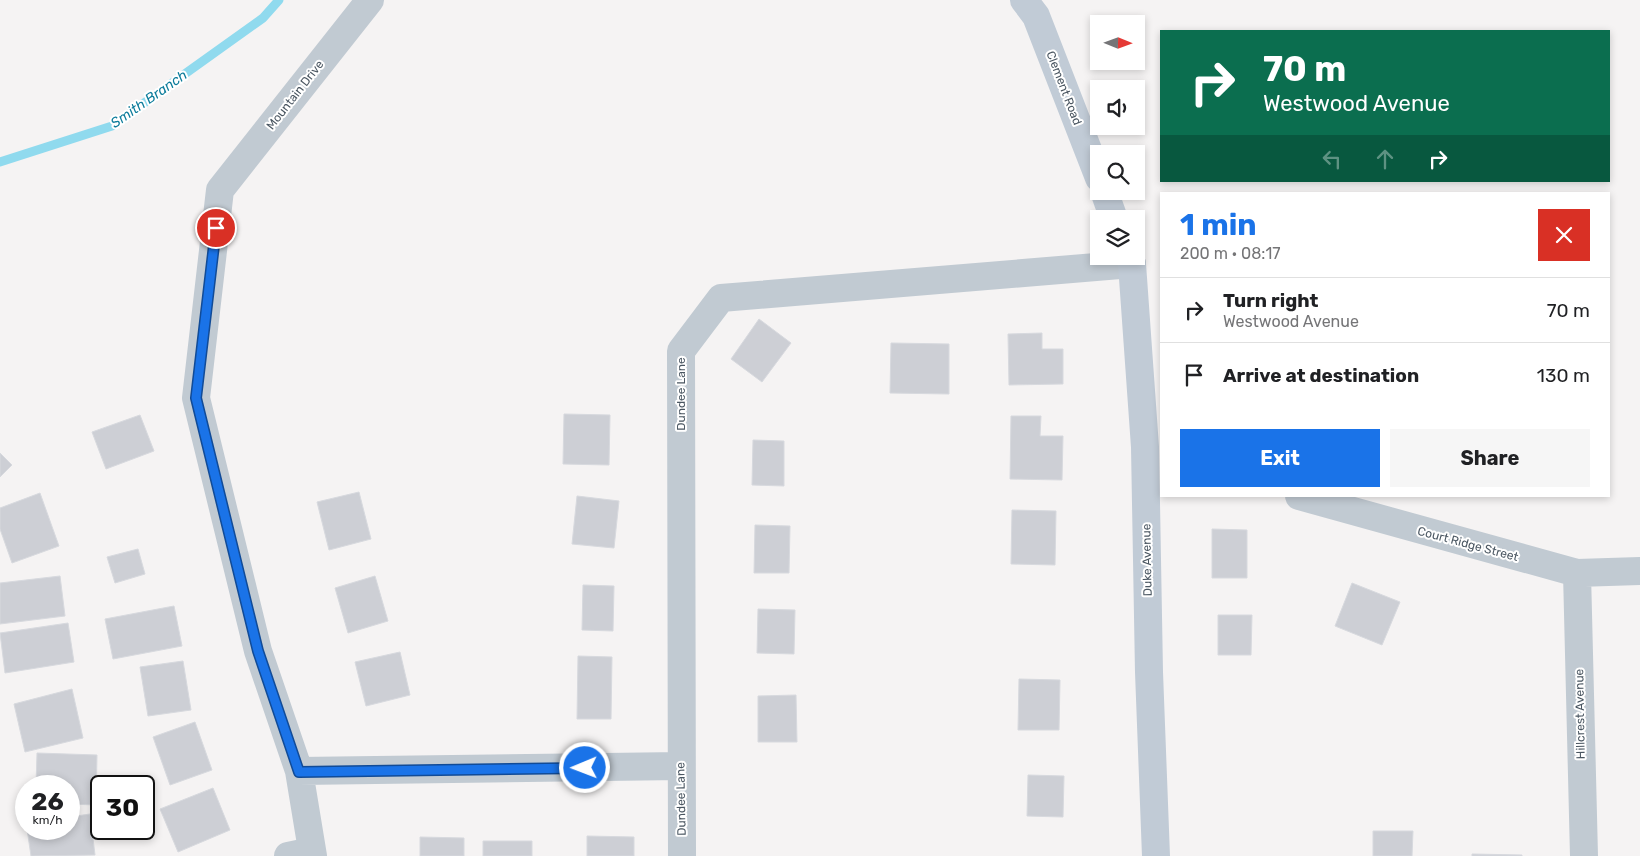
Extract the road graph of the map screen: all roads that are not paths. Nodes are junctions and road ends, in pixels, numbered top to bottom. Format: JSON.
{"nodes":[{"id":1,"x":370,"y":0,"type":"edge"},
{"id":2,"x":1024,"y":0,"type":"edge"},
{"id":3,"x":1090,"y":155,"type":"edge"},
{"id":4,"x":1090,"y":264,"type":"edge"},
{"id":5,"x":1131,"y":265,"type":"edge"},
{"id":6,"x":1153,"y":449,"type":"edge"},
{"id":7,"x":1303,"y":497,"type":"edge"},
{"id":8,"x":1640,"y":571,"type":"edge"},
{"id":9,"x":1577,"y":573,"type":"junction"},
{"id":10,"x":681,"y":766,"type":"junction"},
{"id":11,"x":299,"y":772,"type":"junction"},
{"id":12,"x":305,"y":854,"type":"edge"},
{"id":13,"x":682,"y":856,"type":"edge"},
{"id":14,"x":1156,"y":856,"type":"edge"},
{"id":15,"x":1584,"y":856,"type":"edge"}],
"edges":[{"from":1,"to":11,"type":"street","name":"Mountain Drive"},
{"from":2,"to":3,"type":"street","name":"Clement Road"},
{"from":4,"to":10,"type":"street","name":"Dundee Lane"},
{"from":5,"to":6,"type":"street","name":"Duke Avenue"},
{"from":6,"to":14,"type":"street","name":"Duke Avenue"},
{"from":7,"to":9,"type":"street","name":"Court Ridge Street"},
{"from":8,"to":9,"type":"street","name":"Court Ridge Street"},
{"from":9,"to":15,"type":"street","name":"Hillcrest Avenue"},
{"from":10,"to":11,"type":"street"},
{"from":10,"to":13,"type":"street","name":"Dundee Lane"},
{"from":11,"to":12,"type":"street"}]}
